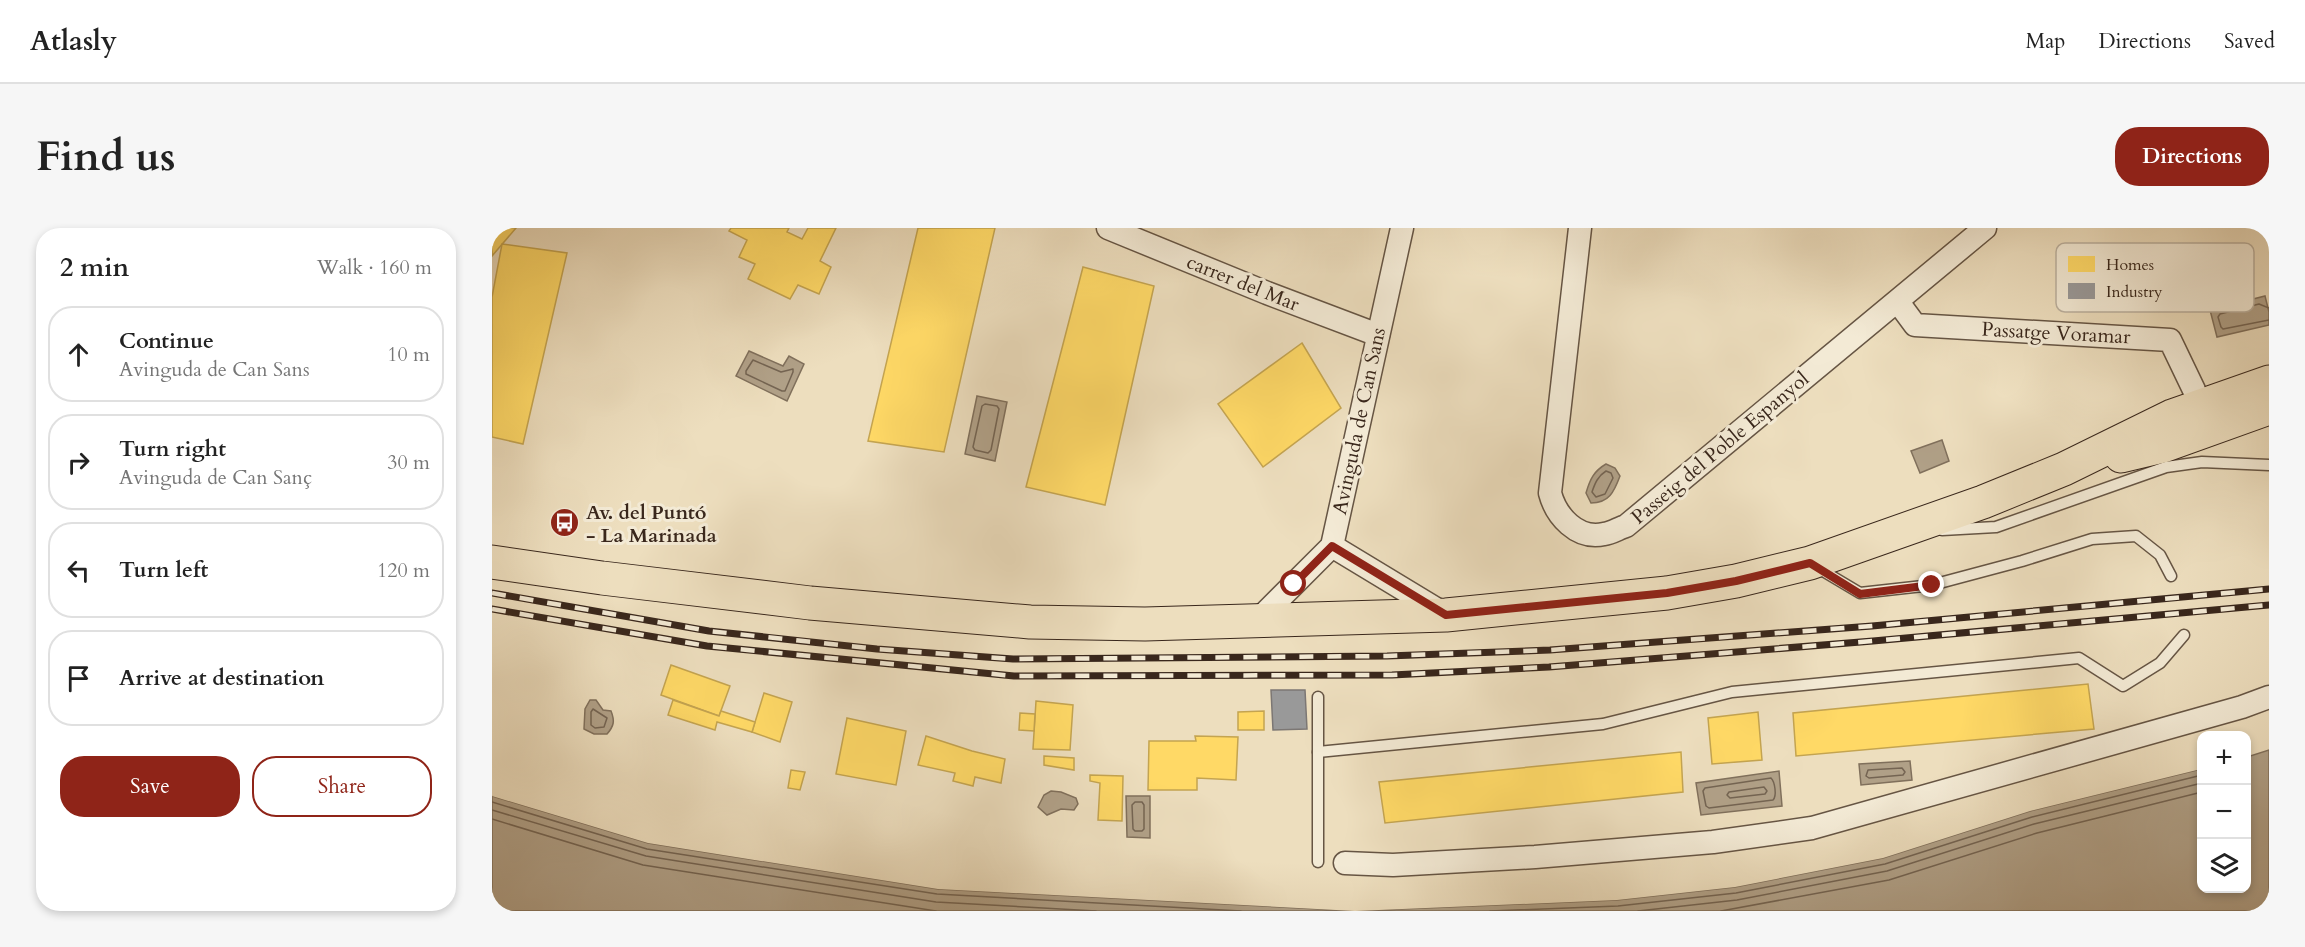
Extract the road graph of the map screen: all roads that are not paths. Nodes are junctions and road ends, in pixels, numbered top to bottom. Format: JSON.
{"nodes":[{"id":1,"x":1108,"y":228,"type":"edge"},
{"id":2,"x":1402,"y":228,"type":"edge"},
{"id":3,"x":1580,"y":228,"type":"edge"},
{"id":4,"x":1985,"y":228,"type":"edge"},
{"id":5,"x":1898,"y":302,"type":"junction"},
{"id":6,"x":1378,"y":335,"type":"junction"},
{"id":7,"x":2269,"y":382,"type":"edge"},
{"id":8,"x":2194,"y":390,"type":"dead end"},
{"id":9,"x":2269,"y":408,"type":"edge"},
{"id":10,"x":2269,"y":459,"type":"edge"},
{"id":11,"x":2252,"y":464,"type":"junction"},
{"id":12,"x":2269,"y":465,"type":"edge"},
{"id":13,"x":2064,"y":469,"type":"junction"},
{"id":14,"x":1897,"y":532,"type":"junction"},
{"id":15,"x":1332,"y":546,"type":"junction"},
{"id":16,"x":494,"y":561,"type":"edge"},
{"id":17,"x":1810,"y":563,"type":"junction"},
{"id":18,"x":2171,"y":576,"type":"dead end"},
{"id":19,"x":1446,"y":615,"type":"junction"},
{"id":20,"x":1257,"y":621,"type":"junction"},
{"id":21,"x":2184,"y":635,"type":"dead end"},
{"id":22,"x":1318,"y":697,"type":"dead end"},
{"id":23,"x":2269,"y":697,"type":"edge"},
{"id":24,"x":1318,"y":752,"type":"junction"},
{"id":25,"x":1318,"y":862,"type":"dead end"},
{"id":26,"x":1345,"y":863,"type":"dead end"}],
"edges":[{"from":1,"to":6,"type":"street","name":"carrer del Mar"},
{"from":2,"to":6,"type":"street","name":"Avinguda de Can Sans"},
{"from":3,"to":5,"type":"street","name":"Passeig del Poble Espanyol"},
{"from":4,"to":5,"type":"street","name":"Passeig del Poble Espanyol"},
{"from":5,"to":8,"type":"street","name":"Passatge Voramar"},
{"from":6,"to":15,"type":"street","name":"Avinguda de Can Sans"},
{"from":7,"to":13,"type":"main road"},
{"from":9,"to":13,"type":"main road"},
{"from":10,"to":11,"type":"lane"},
{"from":11,"to":12,"type":"lane"},
{"from":11,"to":14,"type":"lane"},
{"from":13,"to":14,"type":"main road"},
{"from":14,"to":17,"type":"main road"},
{"from":15,"to":19,"type":"street"},
{"from":15,"to":20,"type":"street"},
{"from":16,"to":20,"type":"main road"},
{"from":17,"to":18,"type":"lane"},
{"from":17,"to":19,"type":"main road"},
{"from":19,"to":20,"type":"main road"},
{"from":21,"to":24,"type":"lane"},
{"from":22,"to":24,"type":"lane"},
{"from":23,"to":26,"type":"street"},
{"from":24,"to":25,"type":"lane"}]}
